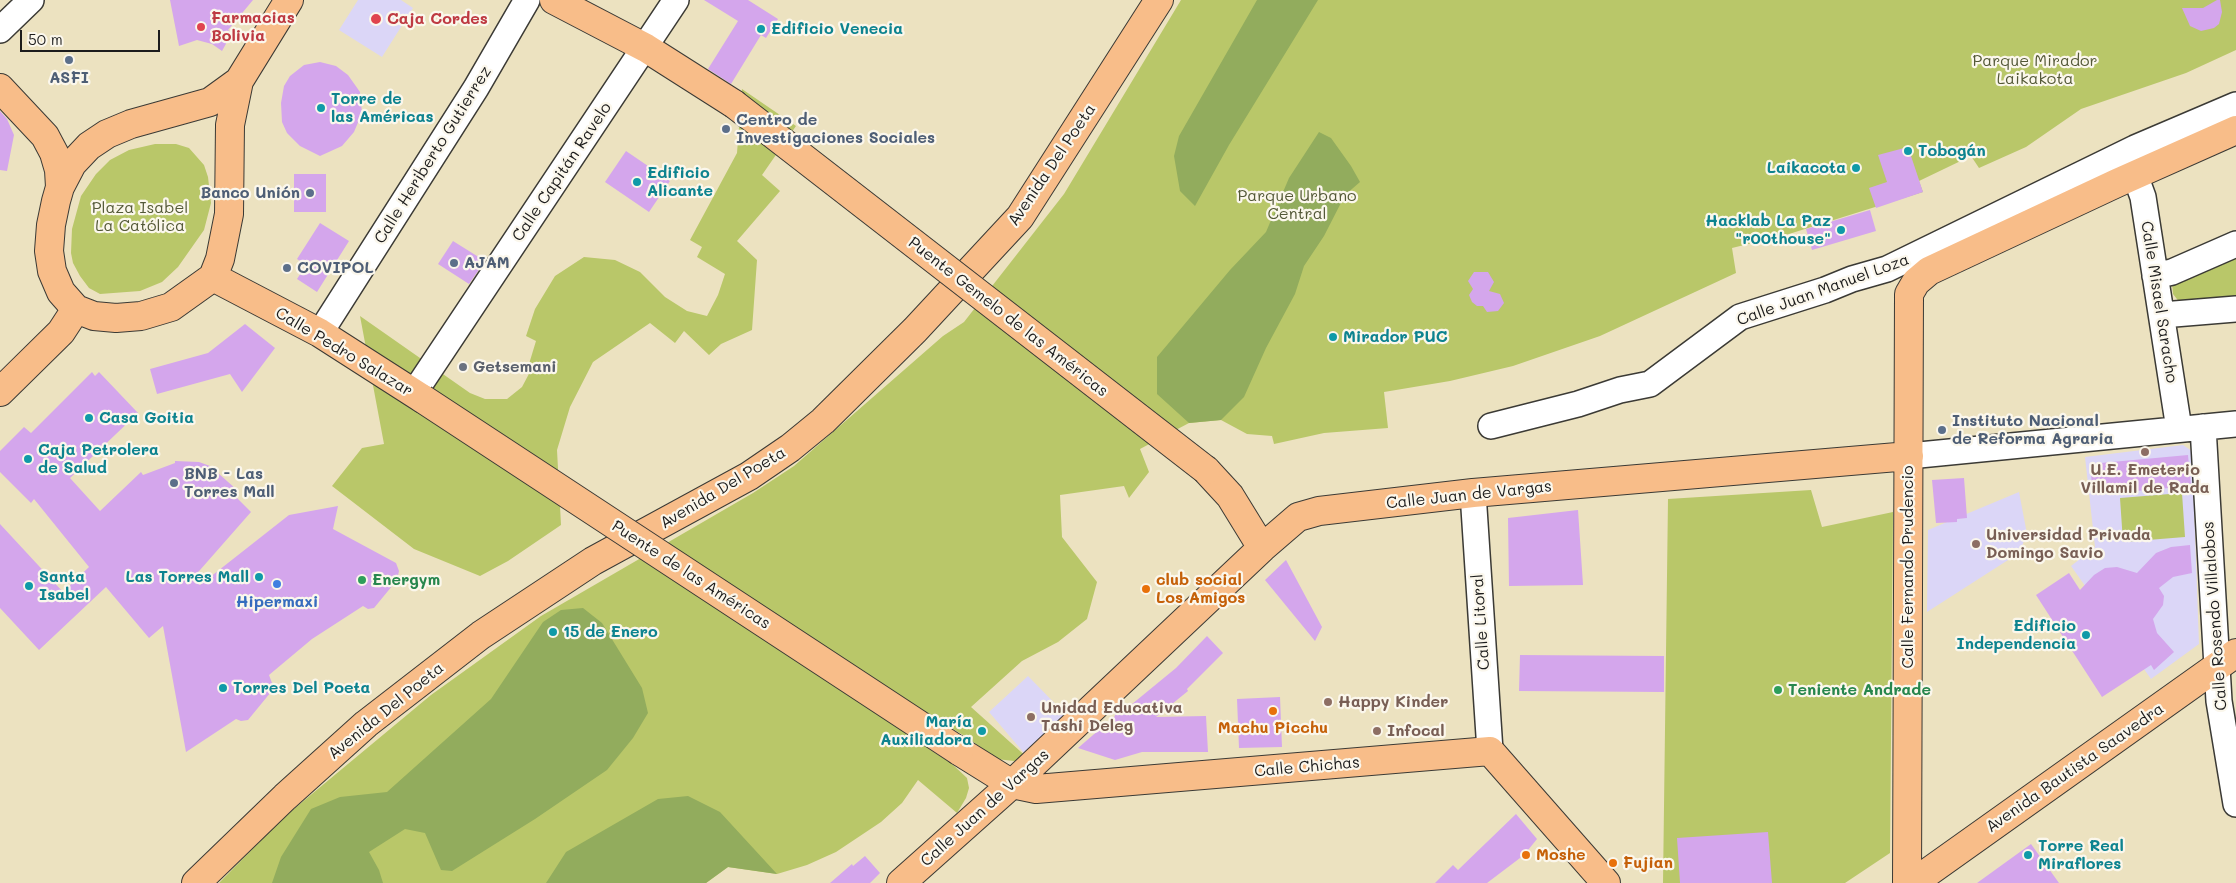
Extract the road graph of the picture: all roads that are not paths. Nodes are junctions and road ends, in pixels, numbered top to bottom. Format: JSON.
{"nodes":[{"id":1,"x":30,"y":0,"type":"edge"},
{"id":2,"x":289,"y":0,"type":"edge"},
{"id":3,"x":527,"y":0,"type":"edge"},
{"id":4,"x":554,"y":0,"type":"edge"},
{"id":5,"x":676,"y":0,"type":"edge"},
{"id":6,"x":1159,"y":0,"type":"edge"},
{"id":7,"x":0,"y":30,"type":"edge"},
{"id":8,"x":646,"y":48,"type":"junction"},
{"id":9,"x":239,"y":81,"type":"junction"},
{"id":10,"x":0,"y":88,"type":"edge"},
{"id":11,"x":2236,"y":106,"type":"edge"},
{"id":12,"x":2236,"y":130,"type":"edge"},
{"id":13,"x":107,"y":134,"type":"junction"},
{"id":14,"x":45,"y":136,"type":"junction"},
{"id":15,"x":2135,"y":176,"type":"junction"},
{"id":16,"x":60,"y":187,"type":"junction"},
{"id":17,"x":2236,"y":244,"type":"edge"},
{"id":18,"x":2155,"y":276,"type":"junction"},
{"id":19,"x":213,"y":277,"type":"junction"},
{"id":20,"x":1916,"y":282,"type":"joint"},
{"id":21,"x":76,"y":309,"type":"junction"},
{"id":22,"x":2236,"y":309,"type":"edge"},
{"id":23,"x":2162,"y":315,"type":"junction"},
{"id":24,"x":320,"y":333,"type":"junction"},
{"id":25,"x":0,"y":392,"type":"edge"},
{"id":26,"x":419,"y":396,"type":"junction"},
{"id":27,"x":2236,"y":424,"type":"edge"},
{"id":28,"x":1491,"y":426,"type":"dead end"},
{"id":29,"x":2203,"y":426,"type":"junction"},
{"id":30,"x":2179,"y":429,"type":"junction"},
{"id":31,"x":1909,"y":456,"type":"junction"},
{"id":32,"x":1473,"y":493,"type":"junction"},
{"id":33,"x":1262,"y":548,"type":"junction"},
{"id":34,"x":2226,"y":660,"type":"edge"},
{"id":35,"x":959,"y":751,"type":"joint"},
{"id":36,"x":1490,"y":751,"type":"junction"},
{"id":37,"x":1012,"y":784,"type":"junction"},
{"id":38,"x":2236,"y":804,"type":"edge"},
{"id":39,"x":196,"y":883,"type":"edge"},
{"id":40,"x":901,"y":883,"type":"edge"},
{"id":41,"x":1606,"y":883,"type":"edge"},
{"id":42,"x":1907,"y":883,"type":"edge"},
{"id":43,"x":1913,"y":883,"type":"edge"}],
"edges":[{"from":1,"to":7,"type":"street"},
{"from":2,"to":9,"type":"main road"},
{"from":3,"to":24,"type":"street","name":"Calle Heriberto Gutierrez"},
{"from":4,"to":8,"type":"main road","name":"Puente Gemelo de las Américas"},
{"from":5,"to":8,"type":"street","name":"Calle Capitán Ravelo"},
{"from":6,"to":39,"type":"main road","name":"Avenida Del Poeta"},
{"from":8,"to":26,"type":"street","name":"Calle Capitán Ravelo"},
{"from":8,"to":33,"type":"main road","name":"Puente Gemelo de las Américas","bridge":true},
{"from":9,"to":13,"type":"main road"},
{"from":9,"to":19,"type":"main road"},
{"from":10,"to":14,"type":"main road"},
{"from":11,"to":28,"type":"street","name":"Calle Juan Manuel Loza"},
{"from":12,"to":15,"type":"main road","name":"Calle Juan Manuel Loza"},
{"from":13,"to":14,"type":"main road"},
{"from":13,"to":16,"type":"main road"},
{"from":14,"to":16,"type":"main road"},
{"from":15,"to":18,"type":"street","name":"Calle Misael Saracho"},
{"from":15,"to":20,"type":"main road","name":"Calle Juan Manuel Loza"},
{"from":16,"to":21,"type":"main road"},
{"from":17,"to":18,"type":"street"},
{"from":18,"to":23,"type":"street","name":"Calle Misael Saracho"},
{"from":19,"to":21,"type":"main road"},
{"from":19,"to":24,"type":"main road","name":"Calle Pedro Salazar"},
{"from":20,"to":31,"type":"main road","name":"Calle Fernando Prudencio"},
{"from":21,"to":25,"type":"main road"},
{"from":22,"to":23,"type":"street"},
{"from":23,"to":30,"type":"street","name":"Calle Misael Saracho"},
{"from":24,"to":26,"type":"main road","name":"Calle Pedro Salazar"},
{"from":26,"to":35,"type":"main road","name":"Puente de las Américas","bridge":true},
{"from":27,"to":29,"type":"street"},
{"from":29,"to":30,"type":"street","name":"Calle Juan de Vargas"},
{"from":29,"to":34,"type":"street","name":"Calle Rosendo Villalobos"},
{"from":30,"to":31,"type":"street","name":"Calle Juan de Vargas"},
{"from":31,"to":32,"type":"main road","name":"Calle Juan de Vargas"},
{"from":31,"to":42,"type":"main road","name":"Calle Fernando Prudencio"},
{"from":32,"to":33,"type":"main road","name":"Calle Juan de Vargas"},
{"from":32,"to":36,"type":"street","name":"Calle Litoral"},
{"from":33,"to":37,"type":"main road","name":"Calle Juan de Vargas"},
{"from":34,"to":38,"type":"street","name":"Calle Rosendo Villalobos"},
{"from":34,"to":43,"type":"main road","name":"Avenida Bautista Saavedra"},
{"from":35,"to":37,"type":"main road","name":"Calle Chichas"},
{"from":36,"to":37,"type":"main road","name":"Calle Chichas"},
{"from":36,"to":41,"type":"main road"},
{"from":37,"to":40,"type":"main road","name":"Calle Juan de Vargas"}]}
